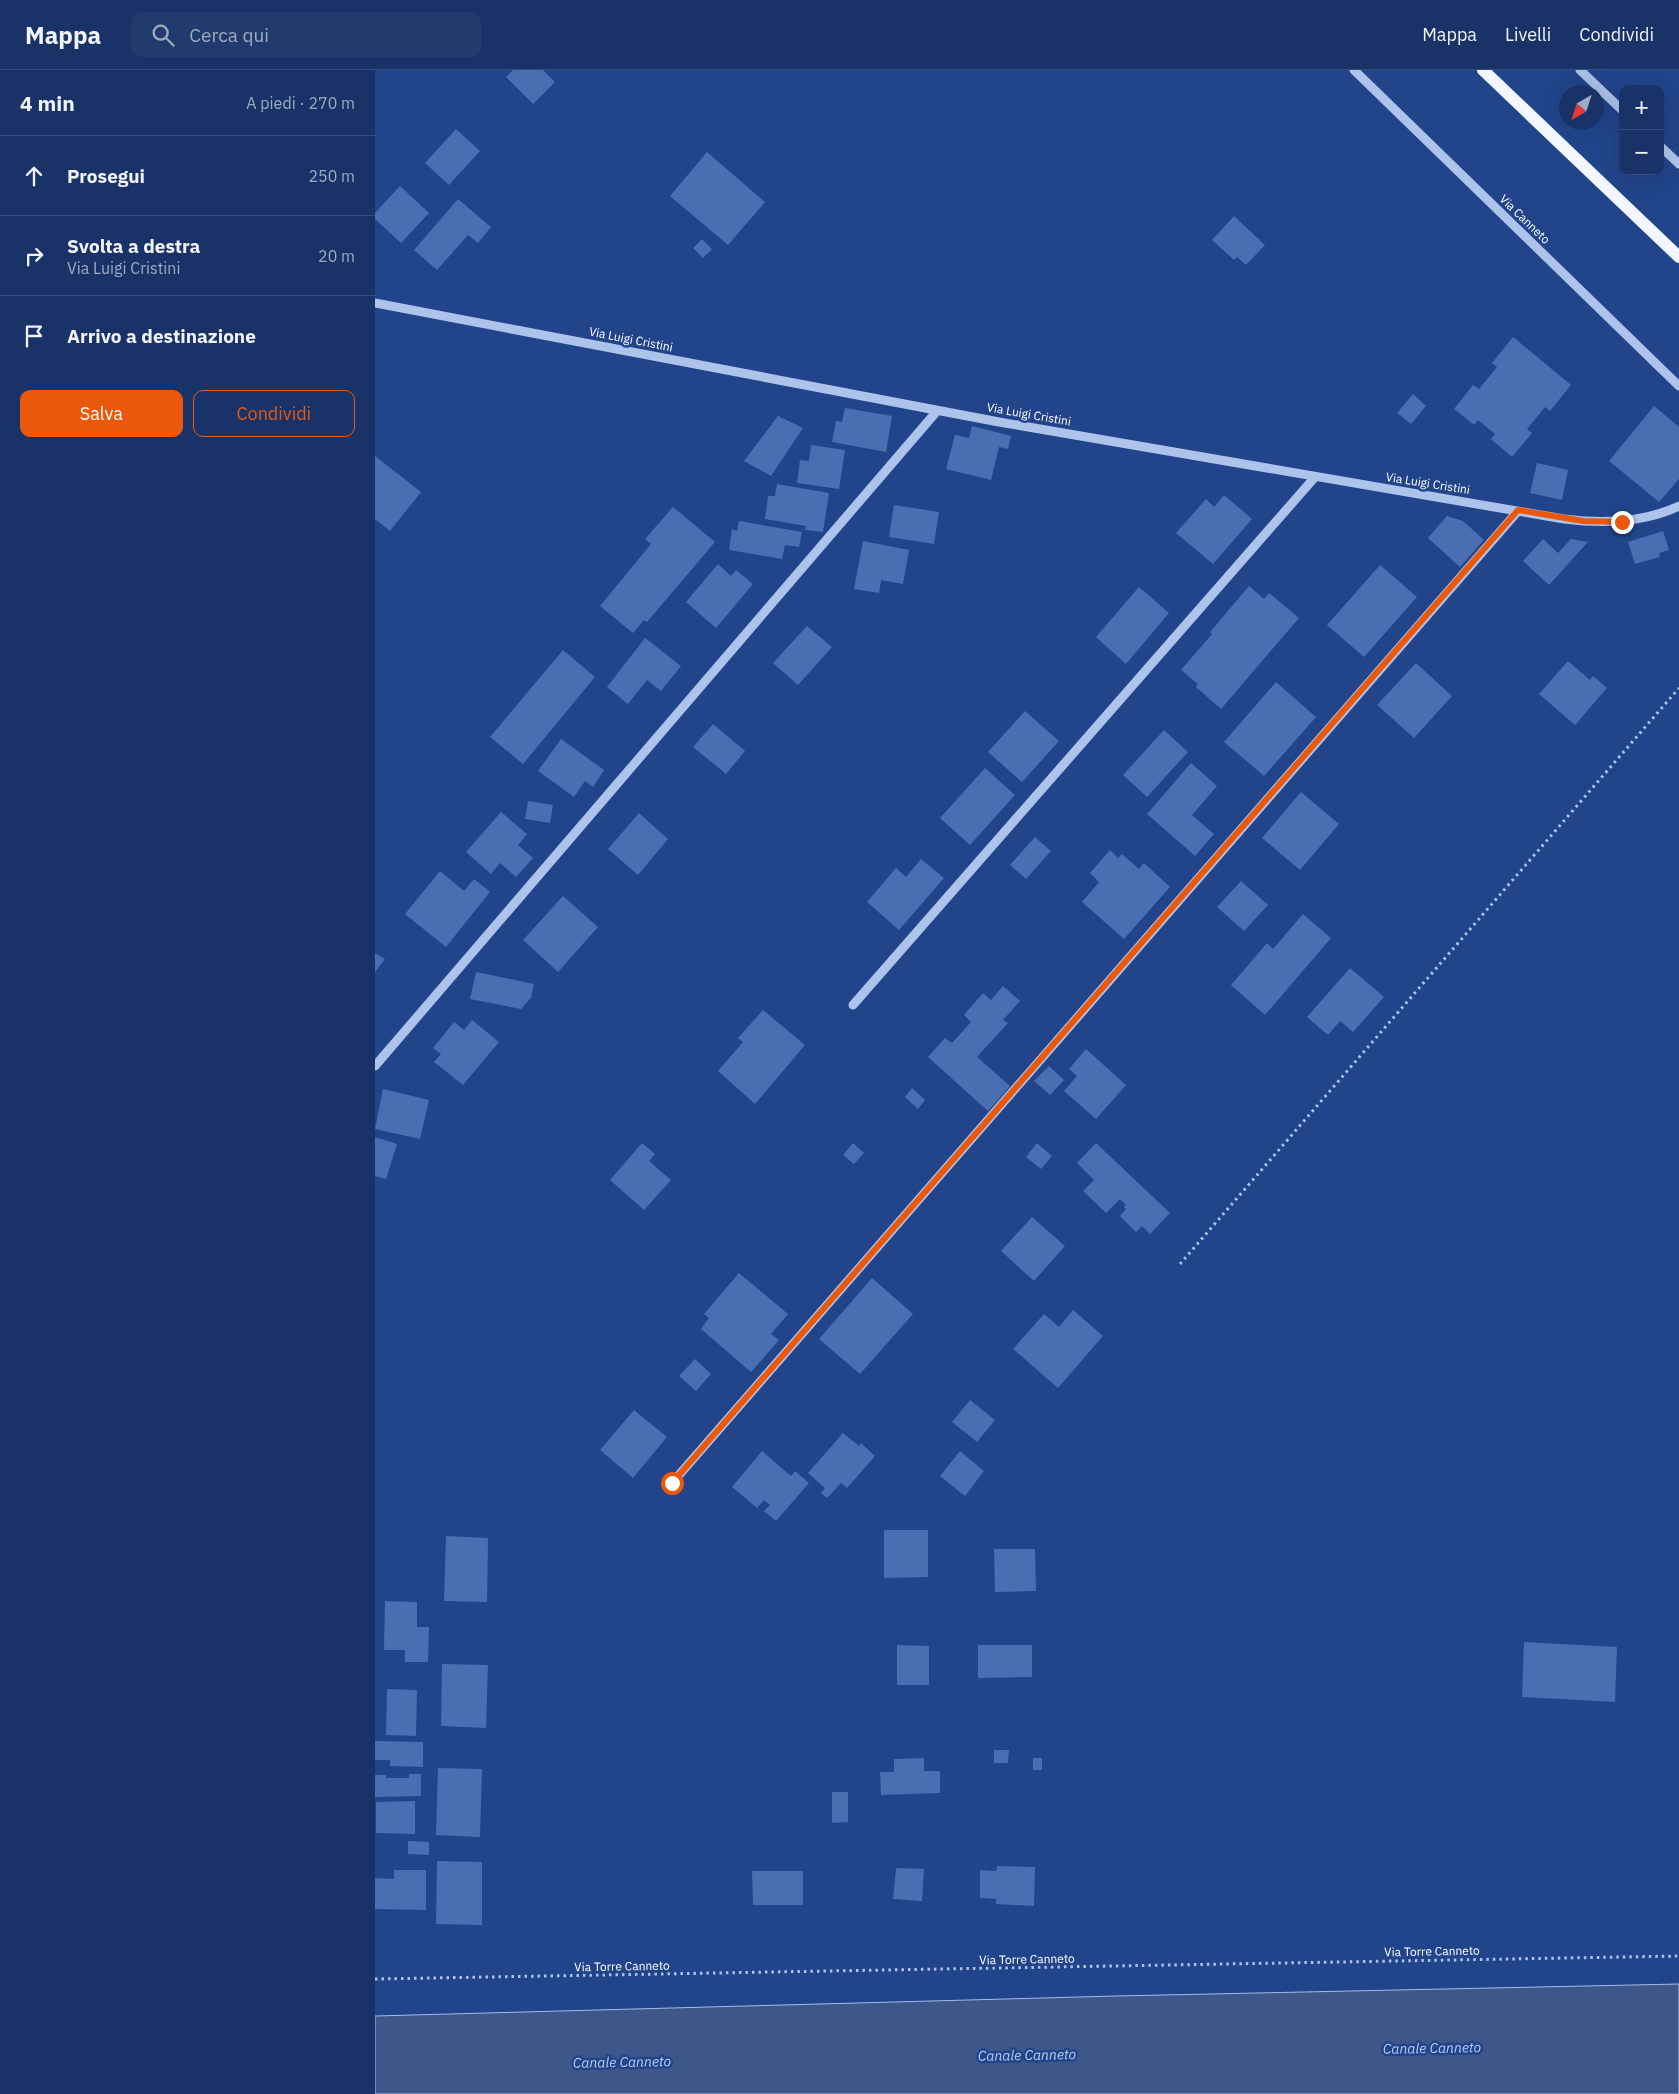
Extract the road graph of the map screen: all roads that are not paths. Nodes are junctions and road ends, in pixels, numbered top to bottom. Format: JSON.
{"nodes":[{"id":1,"x":1354,"y":70,"type":"edge"},
{"id":2,"x":1483,"y":70,"type":"edge"},
{"id":3,"x":1580,"y":70,"type":"edge"},
{"id":4,"x":1619,"y":107,"type":"edge"},
{"id":5,"x":1664,"y":150,"type":"edge"},
{"id":6,"x":1679,"y":164,"type":"edge"},
{"id":7,"x":1679,"y":257,"type":"edge"},
{"id":8,"x":375,"y":303,"type":"edge"},
{"id":9,"x":1679,"y":386,"type":"edge"},
{"id":10,"x":937,"y":411,"type":"junction"},
{"id":11,"x":1315,"y":477,"type":"junction"},
{"id":12,"x":1679,"y":506,"type":"edge"},
{"id":13,"x":1518,"y":510,"type":"junction"},
{"id":14,"x":853,"y":1005,"type":"dead end"},
{"id":15,"x":375,"y":1066,"type":"edge"},
{"id":16,"x":672,"y":1483,"type":"dead end"}],
"edges":[{"from":1,"to":9,"type":"street","name":"Via Canneto"},
{"from":2,"to":7,"type":"main road"},
{"from":3,"to":4,"type":"street"},
{"from":5,"to":6,"type":"street"},
{"from":8,"to":10,"type":"street","name":"Via Luigi Cristini"},
{"from":10,"to":11,"type":"street","name":"Via Luigi Cristini"},
{"from":10,"to":15,"type":"street"},
{"from":11,"to":13,"type":"street","name":"Via Luigi Cristini"},
{"from":11,"to":14,"type":"street"},
{"from":12,"to":13,"type":"street","name":"Via Luigi Cristini"},
{"from":13,"to":16,"type":"street"}]}
